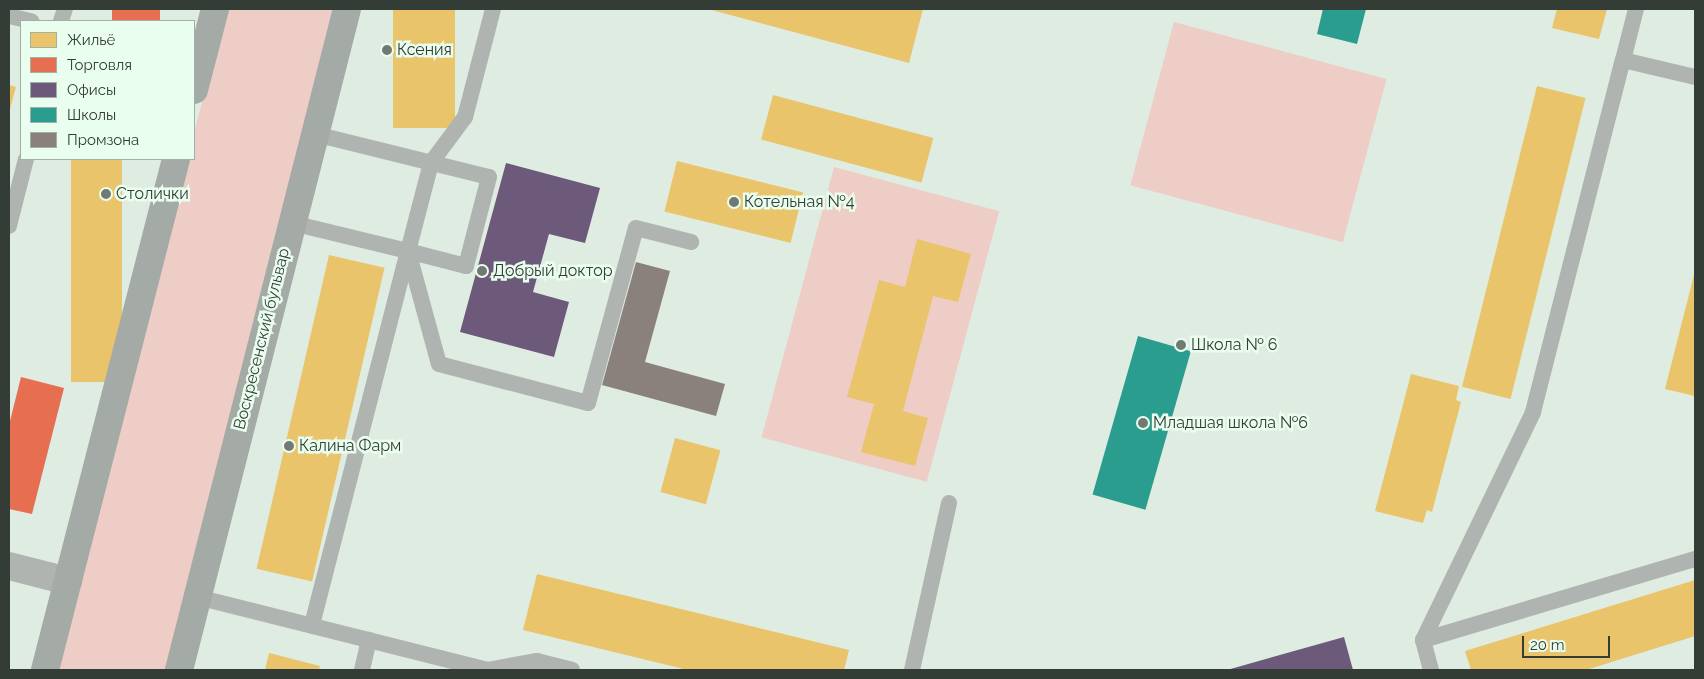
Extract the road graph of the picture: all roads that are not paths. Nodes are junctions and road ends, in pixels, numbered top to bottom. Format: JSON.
{"nodes":[{"id":1,"x":215,"y":9,"type":"edge"},
{"id":2,"x":347,"y":9,"type":"edge"},
{"id":3,"x":493,"y":9,"type":"edge"},
{"id":4,"x":1636,"y":9,"type":"edge"},
{"id":5,"x":9,"y":16,"type":"edge"},
{"id":6,"x":27,"y":20,"type":"edge"},
{"id":7,"x":1623,"y":60,"type":"junction"},
{"id":8,"x":1695,"y":77,"type":"edge"},
{"id":9,"x":195,"y":86,"type":"edge"},
{"id":10,"x":315,"y":134,"type":"junction"},
{"id":11,"x":26,"y":160,"type":"edge"},
{"id":12,"x":176,"y":160,"type":"edge"},
{"id":13,"x":431,"y":163,"type":"junction"},
{"id":14,"x":292,"y":223,"type":"junction"},
{"id":15,"x":9,"y":226,"type":"edge"},
{"id":16,"x":691,"y":242,"type":"dead end"},
{"id":17,"x":408,"y":251,"type":"junction"},
{"id":18,"x":949,"y":503,"type":"dead end"},
{"id":19,"x":1695,"y":559,"type":"edge"},
{"id":20,"x":9,"y":566,"type":"edge"},
{"id":21,"x":68,"y":581,"type":"junction"},
{"id":22,"x":197,"y":597,"type":"junction"},
{"id":23,"x":312,"y":626,"type":"junction"},
{"id":24,"x":369,"y":640,"type":"junction"},
{"id":25,"x":1423,"y":640,"type":"junction"},
{"id":26,"x":45,"y":670,"type":"edge"},
{"id":27,"x":179,"y":670,"type":"edge"},
{"id":28,"x":362,"y":670,"type":"edge"},
{"id":29,"x":486,"y":670,"type":"edge"},
{"id":30,"x":572,"y":670,"type":"edge"},
{"id":31,"x":912,"y":670,"type":"edge"},
{"id":32,"x":1431,"y":670,"type":"edge"}],
"edges":[{"from":1,"to":9,"type":"main road"},
{"from":2,"to":10,"type":"main road","name":"Воскресенский бульвар"},
{"from":3,"to":13,"type":"lane"},
{"from":4,"to":7,"type":"lane"},
{"from":5,"to":6,"type":"lane"},
{"from":7,"to":8,"type":"lane"},
{"from":7,"to":25,"type":"lane"},
{"from":10,"to":13,"type":"lane"},
{"from":10,"to":14,"type":"main road","name":"Воскресенский бульвар"},
{"from":11,"to":15,"type":"lane"},
{"from":12,"to":21,"type":"main road"},
{"from":13,"to":17,"type":"lane"},
{"from":13,"to":17,"type":"lane"},
{"from":14,"to":17,"type":"lane"},
{"from":14,"to":22,"type":"main road","name":"Воскресенский бульвар"},
{"from":16,"to":17,"type":"lane"},
{"from":17,"to":23,"type":"lane"},
{"from":18,"to":31,"type":"lane"},
{"from":19,"to":25,"type":"lane"},
{"from":20,"to":21,"type":"street"},
{"from":21,"to":26,"type":"main road"},
{"from":22,"to":23,"type":"lane"},
{"from":22,"to":27,"type":"main road","name":"Воскресенский бульвар"},
{"from":23,"to":24,"type":"lane"},
{"from":24,"to":28,"type":"lane"},
{"from":24,"to":29,"type":"lane"},
{"from":25,"to":32,"type":"lane"},
{"from":29,"to":30,"type":"lane"}]}
